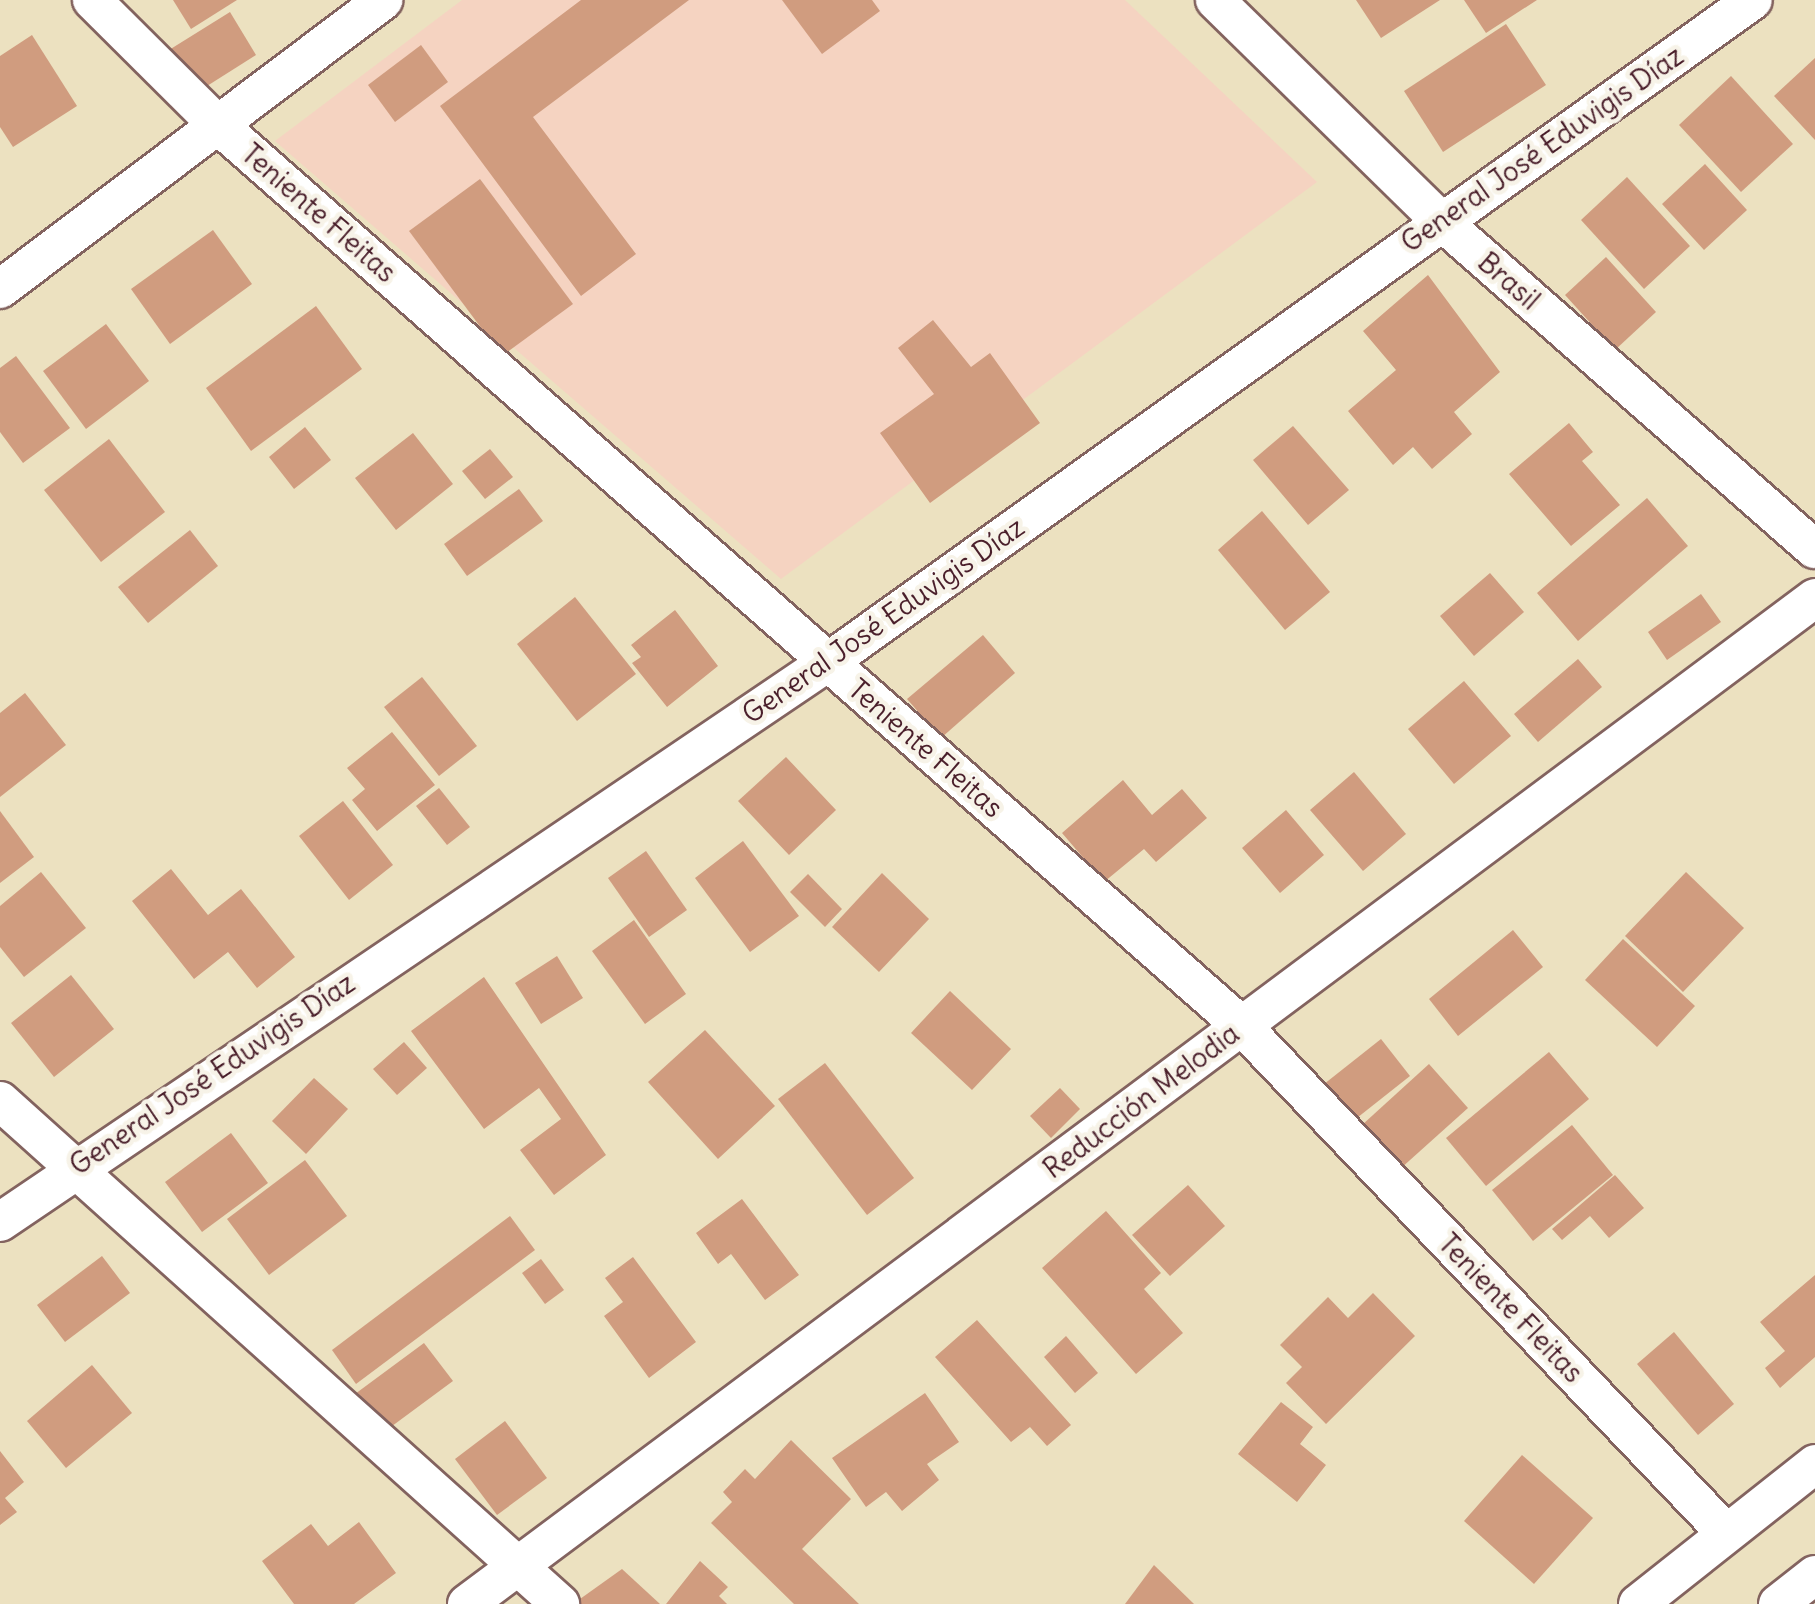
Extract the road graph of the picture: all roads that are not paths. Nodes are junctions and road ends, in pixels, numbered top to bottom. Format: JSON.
{"nodes":[{"id":1,"x":92,"y":0,"type":"edge"},
{"id":2,"x":383,"y":0,"type":"edge"},
{"id":3,"x":1214,"y":0,"type":"edge"},
{"id":4,"x":1753,"y":0,"type":"edge"},
{"id":5,"x":217,"y":124,"type":"junction"},
{"id":6,"x":1441,"y":220,"type":"junction"},
{"id":7,"x":0,"y":289,"type":"edge"},
{"id":8,"x":1815,"y":550,"type":"edge"},
{"id":9,"x":1815,"y":598,"type":"edge"},
{"id":10,"x":828,"y":662,"type":"junction"},
{"id":11,"x":1242,"y":1026,"type":"junction"},
{"id":12,"x":0,"y":1101,"type":"edge"},
{"id":13,"x":72,"y":1168,"type":"junction"},
{"id":14,"x":0,"y":1222,"type":"edge"},
{"id":15,"x":1815,"y":1464,"type":"edge"},
{"id":16,"x":1726,"y":1533,"type":"junction"},
{"id":17,"x":522,"y":1562,"type":"junction"},
{"id":18,"x":1815,"y":1575,"type":"edge"},
{"id":19,"x":467,"y":1604,"type":"edge"},
{"id":20,"x":560,"y":1604,"type":"edge"},
{"id":21,"x":1638,"y":1604,"type":"edge"},
{"id":22,"x":1778,"y":1604,"type":"edge"}],
"edges":[{"from":1,"to":5,"type":"street","name":"Teniente Fleitas"},
{"from":2,"to":5,"type":"street"},
{"from":3,"to":6,"type":"street","name":"Brasil"},
{"from":4,"to":6,"type":"street","name":"General José Eduvigis Díaz"},
{"from":5,"to":7,"type":"street"},
{"from":5,"to":10,"type":"street","name":"Teniente Fleitas"},
{"from":6,"to":8,"type":"street","name":"Brasil"},
{"from":6,"to":10,"type":"street","name":"General José Eduvigis Díaz"},
{"from":9,"to":11,"type":"street","name":"Reducción Melodia"},
{"from":10,"to":11,"type":"street","name":"Teniente Fleitas"},
{"from":10,"to":13,"type":"street","name":"General José Eduvigis Díaz"},
{"from":11,"to":16,"type":"street","name":"Teniente Fleitas"},
{"from":11,"to":17,"type":"street","name":"Reducción Melodia"},
{"from":12,"to":13,"type":"street"},
{"from":13,"to":14,"type":"street","name":"General José Eduvigis Díaz"},
{"from":13,"to":17,"type":"street"},
{"from":15,"to":16,"type":"street"},
{"from":16,"to":21,"type":"street"},
{"from":17,"to":19,"type":"street","name":"Reducción Melodia"},
{"from":17,"to":20,"type":"street"},
{"from":18,"to":22,"type":"street"}]}
